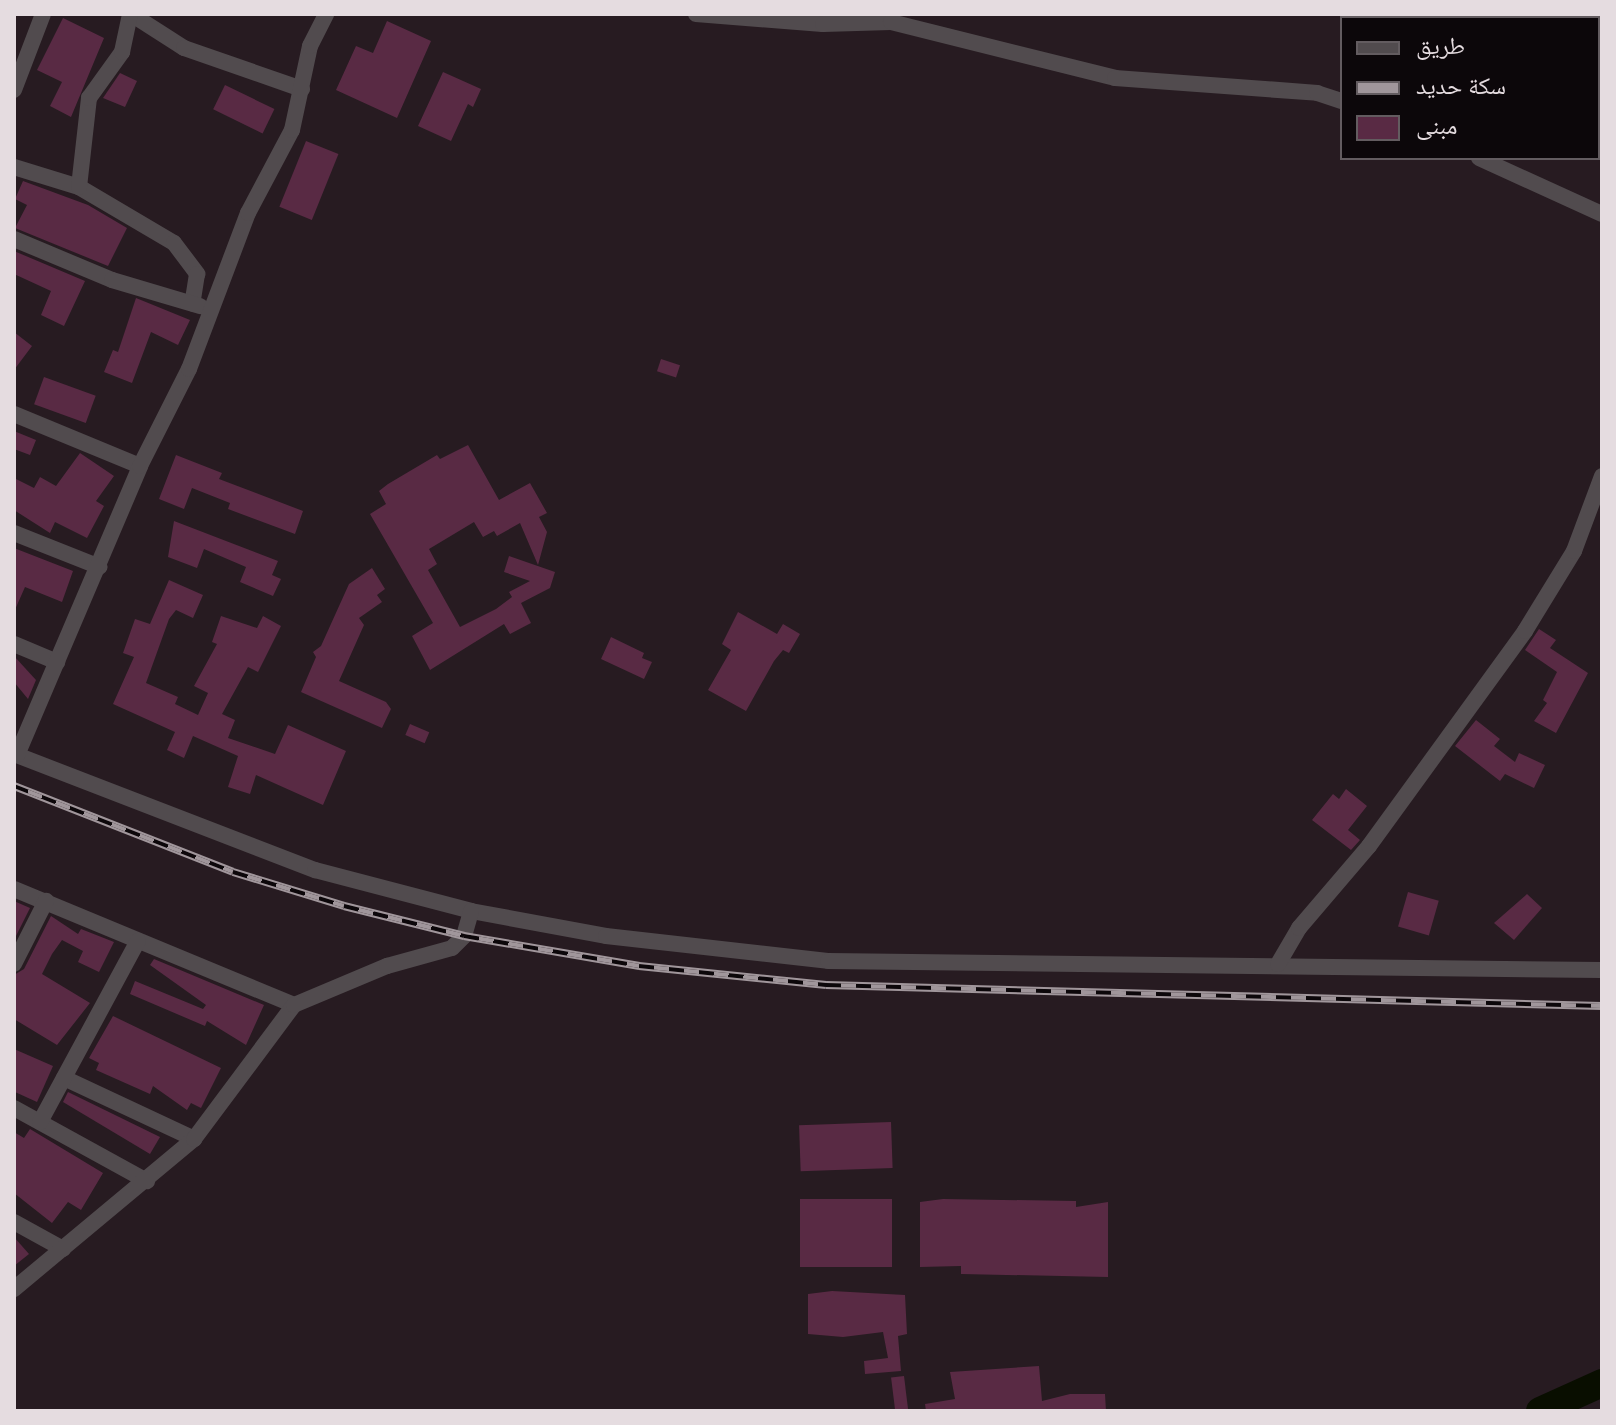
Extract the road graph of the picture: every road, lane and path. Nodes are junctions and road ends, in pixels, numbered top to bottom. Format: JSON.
{"nodes":[{"id":1,"x":43,"y":14,"type":"edge"},
{"id":2,"x":130,"y":14,"type":"edge"},
{"id":3,"x":326,"y":14,"type":"edge"},
{"id":4,"x":696,"y":14,"type":"edge"},
{"id":5,"x":302,"y":89,"type":"junction"},
{"id":6,"x":14,"y":90,"type":"edge"},
{"id":7,"x":1340,"y":101,"type":"edge"},
{"id":8,"x":1483,"y":160,"type":"edge"},
{"id":9,"x":14,"y":167,"type":"edge"},
{"id":10,"x":79,"y":187,"type":"junction"},
{"id":11,"x":1602,"y":214,"type":"edge"},
{"id":12,"x":14,"y":239,"type":"edge"},
{"id":13,"x":192,"y":304,"type":"junction"},
{"id":14,"x":213,"y":310,"type":"junction"},
{"id":15,"x":14,"y":414,"type":"edge"},
{"id":16,"x":140,"y":466,"type":"junction"},
{"id":17,"x":1602,"y":476,"type":"edge"},
{"id":18,"x":14,"y":533,"type":"edge"},
{"id":19,"x":100,"y":567,"type":"junction"},
{"id":20,"x":14,"y":644,"type":"edge"},
{"id":21,"x":57,"y":662,"type":"junction"},
{"id":22,"x":15,"y":754,"type":"edge"},
{"id":23,"x":14,"y":889,"type":"edge"},
{"id":24,"x":46,"y":901,"type":"junction"},
{"id":25,"x":471,"y":911,"type":"junction"},
{"id":26,"x":138,"y":941,"type":"junction"},
{"id":27,"x":14,"y":964,"type":"edge"},
{"id":28,"x":1278,"y":964,"type":"junction"},
{"id":29,"x":1602,"y":970,"type":"edge"},
{"id":30,"x":294,"y":1005,"type":"junction"},
{"id":31,"x":64,"y":1078,"type":"junction"},
{"id":32,"x":14,"y":1108,"type":"edge"},
{"id":33,"x":40,"y":1122,"type":"junction"},
{"id":34,"x":194,"y":1139,"type":"junction"},
{"id":35,"x":147,"y":1181,"type":"junction"},
{"id":36,"x":14,"y":1222,"type":"edge"},
{"id":37,"x":63,"y":1249,"type":"junction"},
{"id":38,"x":14,"y":1289,"type":"edge"}],
"edges":[{"from":1,"to":6,"type":"street"},
{"from":2,"to":5,"type":"street"},
{"from":2,"to":10,"type":"street"},
{"from":3,"to":5,"type":"street"},
{"from":4,"to":7,"type":"street"},
{"from":5,"to":14,"type":"street"},
{"from":8,"to":11,"type":"street"},
{"from":9,"to":10,"type":"street"},
{"from":10,"to":13,"type":"street"},
{"from":12,"to":13,"type":"street"},
{"from":13,"to":14,"type":"street"},
{"from":14,"to":16,"type":"street"},
{"from":15,"to":16,"type":"street"},
{"from":16,"to":19,"type":"street"},
{"from":17,"to":28,"type":"street"},
{"from":18,"to":19,"type":"street"},
{"from":19,"to":21,"type":"street"},
{"from":20,"to":21,"type":"street"},
{"from":21,"to":22,"type":"street"},
{"from":22,"to":25,"type":"street"},
{"from":23,"to":24,"type":"street"},
{"from":24,"to":26,"type":"street"},
{"from":24,"to":27,"type":"street"},
{"from":25,"to":28,"type":"street"},
{"from":25,"to":30,"type":"street"},
{"from":26,"to":30,"type":"street"},
{"from":26,"to":31,"type":"street"},
{"from":28,"to":29,"type":"street"},
{"from":30,"to":34,"type":"street"},
{"from":31,"to":33,"type":"street"},
{"from":31,"to":34,"type":"street"},
{"from":32,"to":33,"type":"street"},
{"from":33,"to":35,"type":"street"},
{"from":34,"to":35,"type":"street"},
{"from":35,"to":37,"type":"street"},
{"from":36,"to":37,"type":"street"},
{"from":37,"to":38,"type":"street"}]}
